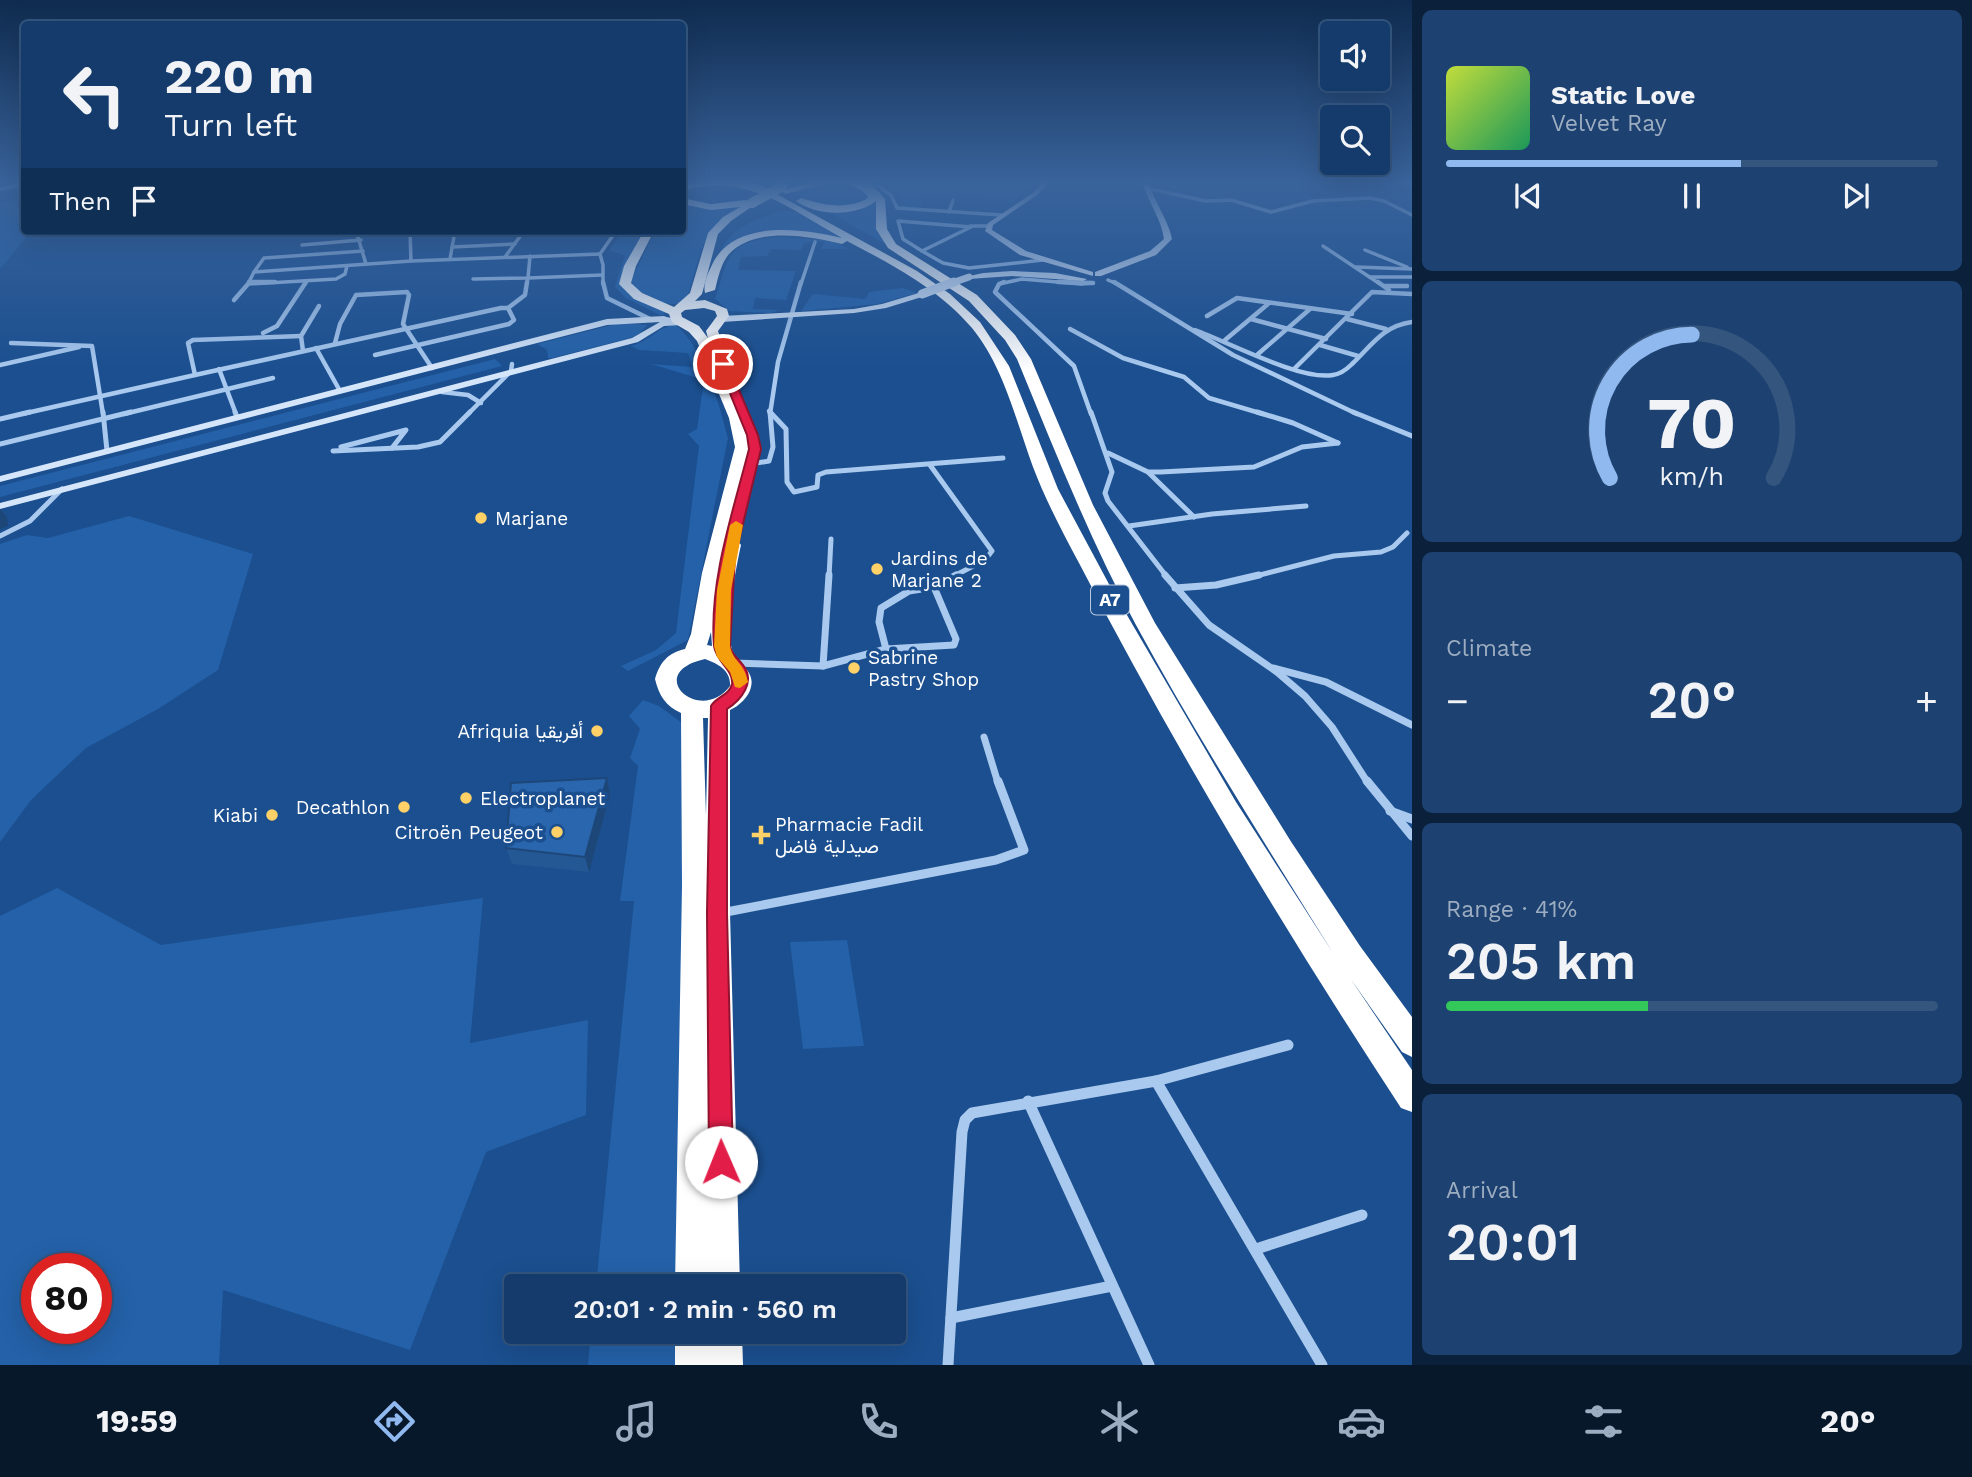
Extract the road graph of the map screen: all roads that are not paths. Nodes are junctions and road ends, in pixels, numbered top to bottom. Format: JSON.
{"nodes":[{"id":1,"x":317,"y":244,"type":"edge"},
{"id":2,"x":362,"y":244,"type":"edge"},
{"id":3,"x":410,"y":244,"type":"edge"},
{"id":4,"x":453,"y":244,"type":"edge"},
{"id":5,"x":514,"y":244,"type":"joint"},
{"id":6,"x":607,"y":244,"type":"edge"},
{"id":7,"x":642,"y":244,"type":"edge"},
{"id":8,"x":708,"y":244,"type":"edge"},
{"id":9,"x":716,"y":244,"type":"edge"},
{"id":10,"x":738,"y":244,"type":"edge"},
{"id":11,"x":814,"y":244,"type":"edge"},
{"id":12,"x":847,"y":244,"type":"edge"},
{"id":13,"x":869,"y":244,"type":"edge"},
{"id":14,"x":874,"y":244,"type":"edge"},
{"id":15,"x":890,"y":244,"type":"edge"},
{"id":16,"x":907,"y":244,"type":"edge"},
{"id":17,"x":936,"y":244,"type":"edge"},
{"id":18,"x":1007,"y":244,"type":"edge"},
{"id":19,"x":1163,"y":244,"type":"edge"},
{"id":20,"x":302,"y":245,"type":"dead end"},
{"id":21,"x":1323,"y":246,"type":"dead end"},
{"id":22,"x":452,"y":247,"type":"junction"},
{"id":23,"x":1365,"y":250,"type":"dead end"},
{"id":24,"x":363,"y":251,"type":"junction"},
{"id":25,"x":922,"y":251,"type":"junction"},
{"id":26,"x":600,"y":254,"type":"junction"},
{"id":27,"x":530,"y":256,"type":"junction"},
{"id":28,"x":505,"y":257,"type":"junction"},
{"id":29,"x":450,"y":259,"type":"junction"},
{"id":30,"x":1043,"y":260,"type":"junction"},
{"id":31,"x":411,"y":261,"type":"junction"},
{"id":32,"x":366,"y":264,"type":"junction"},
{"id":33,"x":347,"y":266,"type":"junction"},
{"id":34,"x":1064,"y":266,"type":"junction"},
{"id":35,"x":1355,"y":267,"type":"junction"},
{"id":36,"x":1411,"y":269,"type":"edge"},
{"id":37,"x":254,"y":272,"type":"junction"},
{"id":38,"x":998,"y":273,"type":"junction"},
{"id":39,"x":602,"y":275,"type":"junction"},
{"id":40,"x":1369,"y":277,"type":"junction"},
{"id":41,"x":1412,"y":277,"type":"edge"},
{"id":42,"x":528,"y":278,"type":"junction"},
{"id":43,"x":473,"y":279,"type":"dead end"},
{"id":44,"x":1093,"y":279,"type":"junction"},
{"id":45,"x":306,"y":282,"type":"junction"},
{"id":46,"x":248,"y":284,"type":"junction"},
{"id":47,"x":1383,"y":286,"type":"junction"},
{"id":48,"x":1407,"y":286,"type":"dead end"},
{"id":49,"x":1393,"y":292,"type":"junction"},
{"id":50,"x":1412,"y":294,"type":"edge"},
{"id":51,"x":233,"y":300,"type":"dead end"},
{"id":52,"x":1268,"y":304,"type":"junction"},
{"id":53,"x":319,"y":306,"type":"dead end"},
{"id":54,"x":508,"y":308,"type":"junction"},
{"id":55,"x":1310,"y":309,"type":"junction"},
{"id":56,"x":717,"y":310,"type":"junction"},
{"id":57,"x":1352,"y":314,"type":"junction"},
{"id":58,"x":790,"y":315,"type":"junction"},
{"id":59,"x":631,"y":316,"type":"junction"},
{"id":60,"x":681,"y":316,"type":"junction"},
{"id":61,"x":1207,"y":316,"type":"dead end"},
{"id":62,"x":1251,"y":319,"type":"junction"},
{"id":63,"x":1347,"y":319,"type":"junction"},
{"id":64,"x":1412,"y":322,"type":"edge"},
{"id":65,"x":1186,"y":326,"type":"junction"},
{"id":66,"x":406,"y":329,"type":"junction"},
{"id":67,"x":1287,"y":329,"type":"junction"},
{"id":68,"x":1386,"y":329,"type":"junction"},
{"id":69,"x":1070,"y":330,"type":"dead end"},
{"id":70,"x":301,"y":336,"type":"junction"},
{"id":71,"x":242,"y":338,"type":"junction"},
{"id":72,"x":1326,"y":339,"type":"junction"},
{"id":73,"x":1225,"y":340,"type":"junction"},
{"id":74,"x":11,"y":343,"type":"dead end"},
{"id":75,"x":335,"y":344,"type":"junction"},
{"id":76,"x":90,"y":345,"type":"junction"},
{"id":77,"x":1320,"y":345,"type":"junction"},
{"id":78,"x":416,"y":346,"type":"junction"},
{"id":79,"x":512,"y":346,"type":"junction"},
{"id":80,"x":316,"y":348,"type":"junction"},
{"id":81,"x":303,"y":351,"type":"junction"},
{"id":82,"x":1258,"y":354,"type":"junction"},
{"id":83,"x":375,"y":355,"type":"dead end"},
{"id":84,"x":1358,"y":356,"type":"junction"},
{"id":85,"x":535,"y":359,"type":"junction"},
{"id":86,"x":0,"y":365,"type":"edge"},
{"id":87,"x":512,"y":367,"type":"junction"},
{"id":88,"x":432,"y":368,"type":"junction"},
{"id":89,"x":1002,"y":368,"type":"junction"},
{"id":90,"x":1295,"y":368,"type":"junction"},
{"id":91,"x":219,"y":369,"type":"junction"},
{"id":92,"x":1027,"y":369,"type":"junction"},
{"id":93,"x":195,"y":375,"type":"junction"},
{"id":94,"x":273,"y":378,"type":"dead end"},
{"id":95,"x":227,"y":390,"type":"junction"},
{"id":96,"x":340,"y":391,"type":"junction"},
{"id":97,"x":431,"y":392,"type":"junction"},
{"id":98,"x":99,"y":396,"type":"junction"},
{"id":99,"x":481,"y":403,"type":"junction"},
{"id":100,"x":769,"y":411,"type":"junction"},
{"id":101,"x":237,"y":417,"type":"junction"},
{"id":102,"x":0,"y":419,"type":"edge"},
{"id":103,"x":103,"y":419,"type":"junction"},
{"id":104,"x":1412,"y":436,"type":"edge"},
{"id":105,"x":0,"y":444,"type":"edge"},
{"id":106,"x":391,"y":448,"type":"junction"},
{"id":107,"x":107,"y":451,"type":"junction"},
{"id":108,"x":1108,"y":453,"type":"junction"},
{"id":109,"x":1003,"y":458,"type":"dead end"},
{"id":110,"x":751,"y":464,"type":"junction"},
{"id":111,"x":930,"y":465,"type":"junction"},
{"id":112,"x":1149,"y":472,"type":"junction"},
{"id":113,"x":0,"y":479,"type":"edge"},
{"id":114,"x":62,"y":489,"type":"junction"},
{"id":115,"x":0,"y":506,"type":"edge"},
{"id":116,"x":1307,"y":506,"type":"dead end"},
{"id":117,"x":1194,"y":516,"type":"junction"},
{"id":118,"x":1129,"y":526,"type":"junction"},
{"id":119,"x":1407,"y":533,"type":"dead end"},
{"id":120,"x":0,"y":536,"type":"edge"},
{"id":121,"x":831,"y":539,"type":"dead end"},
{"id":122,"x":934,"y":587,"type":"junction"},
{"id":123,"x":1175,"y":588,"type":"junction"},
{"id":124,"x":886,"y":649,"type":"junction"},
{"id":125,"x":694,"y":653,"type":"junction"},
{"id":126,"x":729,"y":660,"type":"junction"},
{"id":127,"x":823,"y":666,"type":"junction"},
{"id":128,"x":1269,"y":667,"type":"junction"},
{"id":129,"x":705,"y":708,"type":"junction"},
{"id":130,"x":1412,"y":725,"type":"edge"},
{"id":131,"x":984,"y":737,"type":"dead end"},
{"id":132,"x":1390,"y":811,"type":"junction"},
{"id":133,"x":1412,"y":819,"type":"edge"},
{"id":134,"x":1412,"y":836,"type":"edge"},
{"id":135,"x":717,"y":913,"type":"junction"},
{"id":136,"x":1412,"y":1042,"type":"edge"},
{"id":137,"x":1288,"y":1045,"type":"dead end"},
{"id":138,"x":1156,"y":1082,"type":"junction"},
{"id":139,"x":1412,"y":1097,"type":"edge"},
{"id":140,"x":1028,"y":1101,"type":"junction"},
{"id":141,"x":1362,"y":1214,"type":"dead end"},
{"id":142,"x":1255,"y":1249,"type":"junction"},
{"id":143,"x":692,"y":1274,"type":"edge"},
{"id":144,"x":723,"y":1274,"type":"edge"},
{"id":145,"x":1112,"y":1286,"type":"junction"},
{"id":146,"x":951,"y":1318,"type":"junction"},
{"id":147,"x":693,"y":1344,"type":"edge"},
{"id":148,"x":724,"y":1344,"type":"edge"},
{"id":149,"x":693,"y":1365,"type":"edge"},
{"id":150,"x":725,"y":1365,"type":"edge"},
{"id":151,"x":948,"y":1365,"type":"edge"},
{"id":152,"x":1149,"y":1365,"type":"edge"},
{"id":153,"x":1322,"y":1365,"type":"edge"}],
"edges":[{"from":1,"to":20,"type":"street"},
{"from":2,"to":24,"type":"street"},
{"from":3,"to":31,"type":"street"},
{"from":4,"to":22,"type":"street"},
{"from":5,"to":22,"type":"street"},
{"from":5,"to":28,"type":"street"},
{"from":6,"to":26,"type":"street"},
{"from":7,"to":60,"type":"highway"},
{"from":8,"to":60,"type":"highway"},
{"from":9,"to":56,"type":"highway"},
{"from":10,"to":56,"type":"highway"},
{"from":11,"to":58,"type":"street"},
{"from":12,"to":89,"type":"highway"},
{"from":13,"to":89,"type":"highway","number":"A7"},
{"from":14,"to":92,"type":"highway","number":"A7"},
{"from":15,"to":92,"type":"highway"},
{"from":16,"to":25,"type":"street"},
{"from":17,"to":25,"type":"street"},
{"from":18,"to":30,"type":"street"},
{"from":19,"to":44,"type":"street"},
{"from":21,"to":35,"type":"street"},
{"from":22,"to":29,"type":"street"},
{"from":23,"to":36,"type":"street"},
{"from":24,"to":32,"type":"street"},
{"from":24,"to":37,"type":"street"},
{"from":25,"to":30,"type":"street"},
{"from":26,"to":27,"type":"street"},
{"from":26,"to":39,"type":"street"},
{"from":27,"to":28,"type":"street"},
{"from":27,"to":42,"type":"street"},
{"from":28,"to":29,"type":"street"},
{"from":29,"to":31,"type":"street"},
{"from":30,"to":34,"type":"street"},
{"from":31,"to":32,"type":"street"},
{"from":32,"to":33,"type":"street"},
{"from":33,"to":37,"type":"street"},
{"from":33,"to":45,"type":"street"},
{"from":34,"to":38,"type":"street"},
{"from":34,"to":44,"type":"street"},
{"from":35,"to":36,"type":"street"},
{"from":35,"to":40,"type":"street"},
{"from":37,"to":46,"type":"street"},
{"from":38,"to":44,"type":"street"},
{"from":38,"to":58,"type":"street","bridge":true},
{"from":39,"to":42,"type":"street"},
{"from":39,"to":59,"type":"street"},
{"from":40,"to":41,"type":"street"},
{"from":40,"to":47,"type":"street"},
{"from":42,"to":43,"type":"street"},
{"from":42,"to":54,"type":"street"},
{"from":44,"to":65,"type":"street"},
{"from":44,"to":108,"type":"street"},
{"from":45,"to":46,"type":"street"},
{"from":45,"to":71,"type":"street"},
{"from":46,"to":51,"type":"street"},
{"from":47,"to":48,"type":"street"},
{"from":47,"to":49,"type":"street"},
{"from":49,"to":50,"type":"street"},
{"from":49,"to":57,"type":"street"},
{"from":52,"to":55,"type":"street"},
{"from":52,"to":61,"type":"street"},
{"from":52,"to":62,"type":"street"},
{"from":53,"to":70,"type":"street"},
{"from":54,"to":66,"type":"street"},
{"from":54,"to":78,"type":"street"},
{"from":55,"to":57,"type":"street"},
{"from":55,"to":67,"type":"street"},
{"from":56,"to":58,"type":"street"},
{"from":56,"to":60,"type":"highway"},
{"from":56,"to":60,"type":"highway"},
{"from":56,"to":110,"type":"highway"},
{"from":57,"to":63,"type":"street"},
{"from":58,"to":100,"type":"street"},
{"from":59,"to":60,"type":"street"},
{"from":59,"to":79,"type":"street"},
{"from":60,"to":85,"type":"street"},
{"from":60,"to":125,"type":"highway"},
{"from":62,"to":67,"type":"street"},
{"from":62,"to":73,"type":"street"},
{"from":63,"to":68,"type":"street"},
{"from":63,"to":72,"type":"street"},
{"from":64,"to":68,"type":"street"},
{"from":65,"to":73,"type":"street"},
{"from":65,"to":104,"type":"street"},
{"from":66,"to":75,"type":"street"},
{"from":66,"to":75,"type":"street"},
{"from":66,"to":78,"type":"street"},
{"from":67,"to":72,"type":"street"},
{"from":67,"to":82,"type":"street"},
{"from":68,"to":84,"type":"street"},
{"from":69,"to":112,"type":"street"},
{"from":70,"to":71,"type":"street"},
{"from":70,"to":81,"type":"street"},
{"from":71,"to":93,"type":"street"},
{"from":72,"to":77,"type":"street"},
{"from":73,"to":82,"type":"street"},
{"from":74,"to":76,"type":"street"},
{"from":75,"to":80,"type":"street"},
{"from":76,"to":86,"type":"street"},
{"from":76,"to":98,"type":"street"},
{"from":77,"to":84,"type":"street"},
{"from":77,"to":90,"type":"street"},
{"from":78,"to":83,"type":"street"},
{"from":78,"to":88,"type":"street"},
{"from":79,"to":85,"type":"street"},
{"from":79,"to":87,"type":"street"},
{"from":79,"to":88,"type":"street"},
{"from":80,"to":81,"type":"street"},
{"from":80,"to":96,"type":"street"},
{"from":81,"to":91,"type":"street"},
{"from":82,"to":90,"type":"street"},
{"from":84,"to":90,"type":"street"},
{"from":85,"to":87,"type":"street"},
{"from":87,"to":97,"type":"street"},
{"from":87,"to":99,"type":"street"},
{"from":88,"to":96,"type":"street"},
{"from":89,"to":139,"type":"highway","number":"A7"},
{"from":91,"to":93,"type":"street"},
{"from":91,"to":95,"type":"street"},
{"from":92,"to":136,"type":"highway","number":"A7"},
{"from":93,"to":98,"type":"street"},
{"from":94,"to":95,"type":"street"},
{"from":95,"to":101,"type":"street"},
{"from":95,"to":103,"type":"street"},
{"from":96,"to":101,"type":"street"},
{"from":97,"to":99,"type":"street"},
{"from":97,"to":114,"type":"street"},
{"from":98,"to":102,"type":"street"},
{"from":98,"to":103,"type":"street"},
{"from":99,"to":106,"type":"street"},
{"from":100,"to":110,"type":"street"},
{"from":100,"to":111,"type":"street"},
{"from":101,"to":107,"type":"street"},
{"from":103,"to":105,"type":"street"},
{"from":103,"to":107,"type":"street"},
{"from":106,"to":106,"type":"street"},
{"from":107,"to":113,"type":"street"},
{"from":108,"to":112,"type":"street"},
{"from":108,"to":118,"type":"street"},
{"from":109,"to":111,"type":"street"},
{"from":110,"to":126,"type":"highway"},
{"from":111,"to":122,"type":"street"},
{"from":112,"to":117,"type":"street"},
{"from":114,"to":115,"type":"street"},
{"from":114,"to":120,"type":"street"},
{"from":116,"to":117,"type":"street"},
{"from":117,"to":118,"type":"street"},
{"from":118,"to":123,"type":"street"},
{"from":119,"to":123,"type":"street"},
{"from":121,"to":127,"type":"street"},
{"from":122,"to":124,"type":"street"},
{"from":122,"to":124,"type":"street"},
{"from":123,"to":128,"type":"street"},
{"from":124,"to":127,"type":"street"},
{"from":125,"to":126,"type":"highway"},
{"from":125,"to":129,"type":"highway"},
{"from":126,"to":127,"type":"street"},
{"from":126,"to":129,"type":"highway"},
{"from":128,"to":130,"type":"street"},
{"from":128,"to":132,"type":"street"},
{"from":129,"to":135,"type":"highway"},
{"from":129,"to":143,"type":"highway"},
{"from":131,"to":135,"type":"street"},
{"from":132,"to":133,"type":"street"},
{"from":132,"to":134,"type":"street"},
{"from":135,"to":144,"type":"highway"},
{"from":137,"to":138,"type":"street"},
{"from":138,"to":140,"type":"street"},
{"from":138,"to":142,"type":"street"},
{"from":140,"to":145,"type":"street"},
{"from":140,"to":146,"type":"street"},
{"from":141,"to":142,"type":"street"},
{"from":142,"to":153,"type":"street"},
{"from":145,"to":146,"type":"street"},
{"from":145,"to":152,"type":"street"},
{"from":146,"to":151,"type":"street"},
{"from":147,"to":149,"type":"highway"},
{"from":148,"to":150,"type":"highway"}]}
